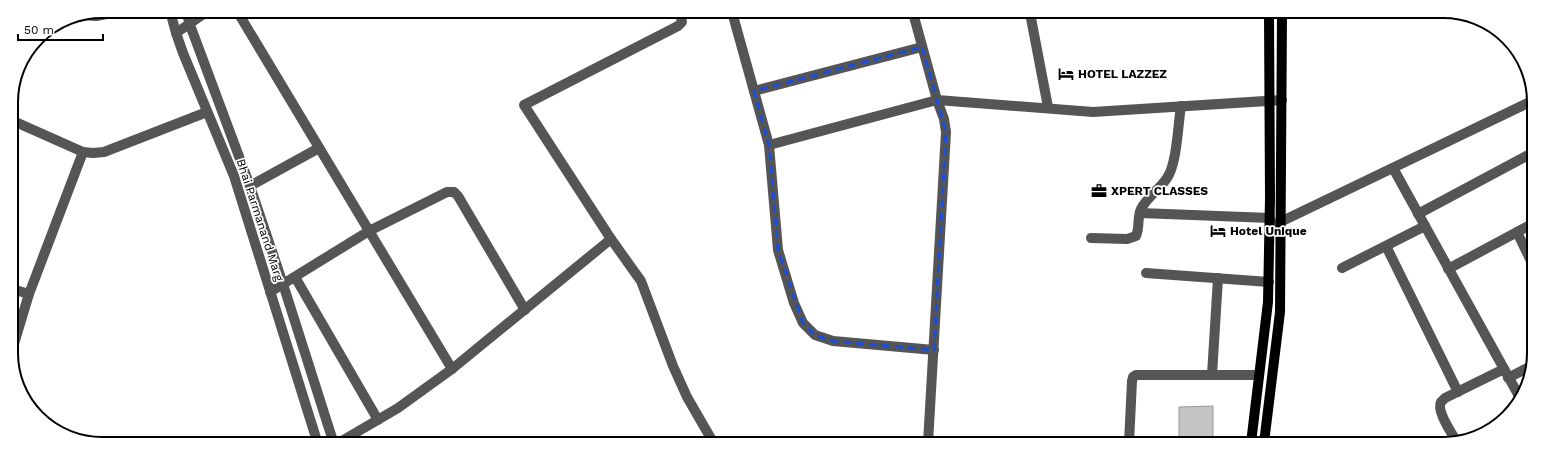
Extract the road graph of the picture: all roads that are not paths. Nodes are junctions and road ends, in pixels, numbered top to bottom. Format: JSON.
{"nodes":[{"id":1,"x":172,"y":18,"type":"edge"},
{"id":2,"x":188,"y":18,"type":"edge"},
{"id":3,"x":199,"y":18,"type":"edge"},
{"id":4,"x":241,"y":18,"type":"edge"},
{"id":5,"x":681,"y":18,"type":"edge"},
{"id":6,"x":734,"y":18,"type":"edge"},
{"id":7,"x":914,"y":18,"type":"edge"},
{"id":8,"x":1031,"y":18,"type":"edge"},
{"id":9,"x":1269,"y":18,"type":"edge"},
{"id":10,"x":1282,"y":18,"type":"edge"},
{"id":11,"x":190,"y":25,"type":"junction"},
{"id":12,"x":176,"y":34,"type":"junction"},
{"id":13,"x":922,"y":46,"type":"junction"},
{"id":14,"x":754,"y":91,"type":"junction"},
{"id":15,"x":937,"y":100,"type":"junction"},
{"id":16,"x":1269,"y":100,"type":"junction"},
{"id":17,"x":1282,"y":100,"type":"junction"},
{"id":18,"x":1527,"y":103,"type":"edge"},
{"id":19,"x":1181,"y":106,"type":"junction"},
{"id":20,"x":1048,"y":107,"type":"junction"},
{"id":21,"x":207,"y":112,"type":"junction"},
{"id":22,"x":18,"y":123,"type":"edge"},
{"id":23,"x":770,"y":145,"type":"junction"},
{"id":24,"x":319,"y":148,"type":"junction"},
{"id":25,"x":83,"y":152,"type":"junction"},
{"id":26,"x":1527,"y":156,"type":"edge"},
{"id":27,"x":1393,"y":168,"type":"junction"},
{"id":28,"x":250,"y":186,"type":"junction"},
{"id":29,"x":1140,"y":213,"type":"junction"},
{"id":30,"x":1418,"y":214,"type":"junction"},
{"id":31,"x":1280,"y":222,"type":"junction"},
{"id":32,"x":1270,"y":223,"type":"junction"},
{"id":33,"x":1425,"y":226,"type":"junction"},
{"id":34,"x":1527,"y":227,"type":"edge"},
{"id":35,"x":370,"y":232,"type":"junction"},
{"id":36,"x":1517,"y":232,"type":"junction"},
{"id":37,"x":1091,"y":238,"type":"dead end"},
{"id":38,"x":610,"y":239,"type":"junction"},
{"id":39,"x":1386,"y":246,"type":"junction"},
{"id":40,"x":1527,"y":251,"type":"edge"},
{"id":41,"x":1342,"y":268,"type":"dead end"},
{"id":42,"x":1448,"y":269,"type":"junction"},
{"id":43,"x":1146,"y":274,"type":"dead end"},
{"id":44,"x":295,"y":277,"type":"junction"},
{"id":45,"x":1218,"y":278,"type":"junction"},
{"id":46,"x":1269,"y":282,"type":"junction"},
{"id":47,"x":283,"y":284,"type":"junction"},
{"id":48,"x":18,"y":291,"type":"edge"},
{"id":49,"x":270,"y":292,"type":"junction"},
{"id":50,"x":29,"y":294,"type":"junction"},
{"id":51,"x":525,"y":310,"type":"junction"},
{"id":52,"x":18,"y":330,"type":"edge"},
{"id":53,"x":934,"y":350,"type":"junction"},
{"id":54,"x":1525,"y":368,"type":"edge"},
{"id":55,"x":452,"y":369,"type":"junction"},
{"id":56,"x":1506,"y":374,"type":"junction"},
{"id":57,"x":1212,"y":375,"type":"junction"},
{"id":58,"x":1259,"y":375,"type":"junction"},
{"id":59,"x":1458,"y":392,"type":"junction"},
{"id":60,"x":1517,"y":394,"type":"edge"},
{"id":61,"x":378,"y":420,"type":"junction"},
{"id":62,"x":1454,"y":436,"type":"edge"},
{"id":63,"x":315,"y":437,"type":"edge"},
{"id":64,"x":331,"y":437,"type":"edge"},
{"id":65,"x":349,"y":437,"type":"edge"},
{"id":66,"x":711,"y":437,"type":"edge"},
{"id":67,"x":928,"y":437,"type":"edge"},
{"id":68,"x":1129,"y":437,"type":"edge"},
{"id":69,"x":1252,"y":437,"type":"edge"},
{"id":70,"x":1265,"y":437,"type":"edge"}],
"edges":[{"from":1,"to":12,"type":"street","name":"Bhai Parmanand Marg"},
{"from":2,"to":11,"type":"street","name":"Bhai Parmanand Marg"},
{"from":3,"to":11,"type":"street"},
{"from":4,"to":24,"type":"street"},
{"from":5,"to":38,"type":"street"},
{"from":6,"to":14,"type":"street"},
{"from":7,"to":13,"type":"street"},
{"from":8,"to":20,"type":"street"},
{"from":9,"to":16,"type":"main road"},
{"from":10,"to":17,"type":"main road"},
{"from":11,"to":12,"type":"street"},
{"from":11,"to":28,"type":"street","name":"Bhai Parmanand Marg"},
{"from":12,"to":21,"type":"street","name":"Bhai Parmanand Marg"},
{"from":13,"to":14,"type":"street"},
{"from":13,"to":15,"type":"street"},
{"from":14,"to":23,"type":"street"},
{"from":15,"to":20,"type":"street"},
{"from":15,"to":23,"type":"street"},
{"from":15,"to":53,"type":"street"},
{"from":16,"to":17,"type":"street"},
{"from":16,"to":19,"type":"street"},
{"from":16,"to":32,"type":"main road"},
{"from":17,"to":31,"type":"main road"},
{"from":18,"to":27,"type":"street"},
{"from":19,"to":20,"type":"street"},
{"from":19,"to":29,"type":"street"},
{"from":21,"to":25,"type":"street"},
{"from":21,"to":49,"type":"street","name":"Bhai Parmanand Marg"},
{"from":22,"to":25,"type":"street"},
{"from":23,"to":53,"type":"street"},
{"from":24,"to":28,"type":"street"},
{"from":24,"to":35,"type":"street"},
{"from":25,"to":50,"type":"street"},
{"from":26,"to":30,"type":"street"},
{"from":27,"to":30,"type":"street"},
{"from":27,"to":31,"type":"street"},
{"from":28,"to":47,"type":"street","name":"Bhai Parmanand Marg"},
{"from":29,"to":32,"type":"street"},
{"from":29,"to":37,"type":"street"},
{"from":30,"to":33,"type":"street"},
{"from":31,"to":32,"type":"street"},
{"from":31,"to":70,"type":"main road"},
{"from":32,"to":46,"type":"main road"},
{"from":33,"to":39,"type":"street"},
{"from":33,"to":42,"type":"street"},
{"from":34,"to":36,"type":"street"},
{"from":35,"to":44,"type":"street"},
{"from":35,"to":51,"type":"street"},
{"from":35,"to":55,"type":"street"},
{"from":36,"to":40,"type":"street"},
{"from":36,"to":42,"type":"street"},
{"from":38,"to":51,"type":"street"},
{"from":38,"to":66,"type":"street"},
{"from":39,"to":41,"type":"street"},
{"from":39,"to":59,"type":"street"},
{"from":42,"to":56,"type":"street"},
{"from":43,"to":45,"type":"street"},
{"from":44,"to":47,"type":"street"},
{"from":44,"to":61,"type":"street"},
{"from":45,"to":46,"type":"street"},
{"from":45,"to":57,"type":"street"},
{"from":46,"to":58,"type":"main road"},
{"from":47,"to":49,"type":"street"},
{"from":47,"to":64,"type":"street","name":"Bhai Parmanand Marg"},
{"from":48,"to":50,"type":"street"},
{"from":49,"to":63,"type":"street","name":"Bhai Parmanand Marg"},
{"from":50,"to":52,"type":"street"},
{"from":51,"to":55,"type":"street"},
{"from":53,"to":67,"type":"street"},
{"from":54,"to":56,"type":"street"},
{"from":55,"to":61,"type":"street"},
{"from":56,"to":59,"type":"street"},
{"from":56,"to":60,"type":"street"},
{"from":57,"to":58,"type":"street"},
{"from":57,"to":68,"type":"street"},
{"from":58,"to":69,"type":"main road"},
{"from":59,"to":62,"type":"street"},
{"from":61,"to":65,"type":"street"}]}
